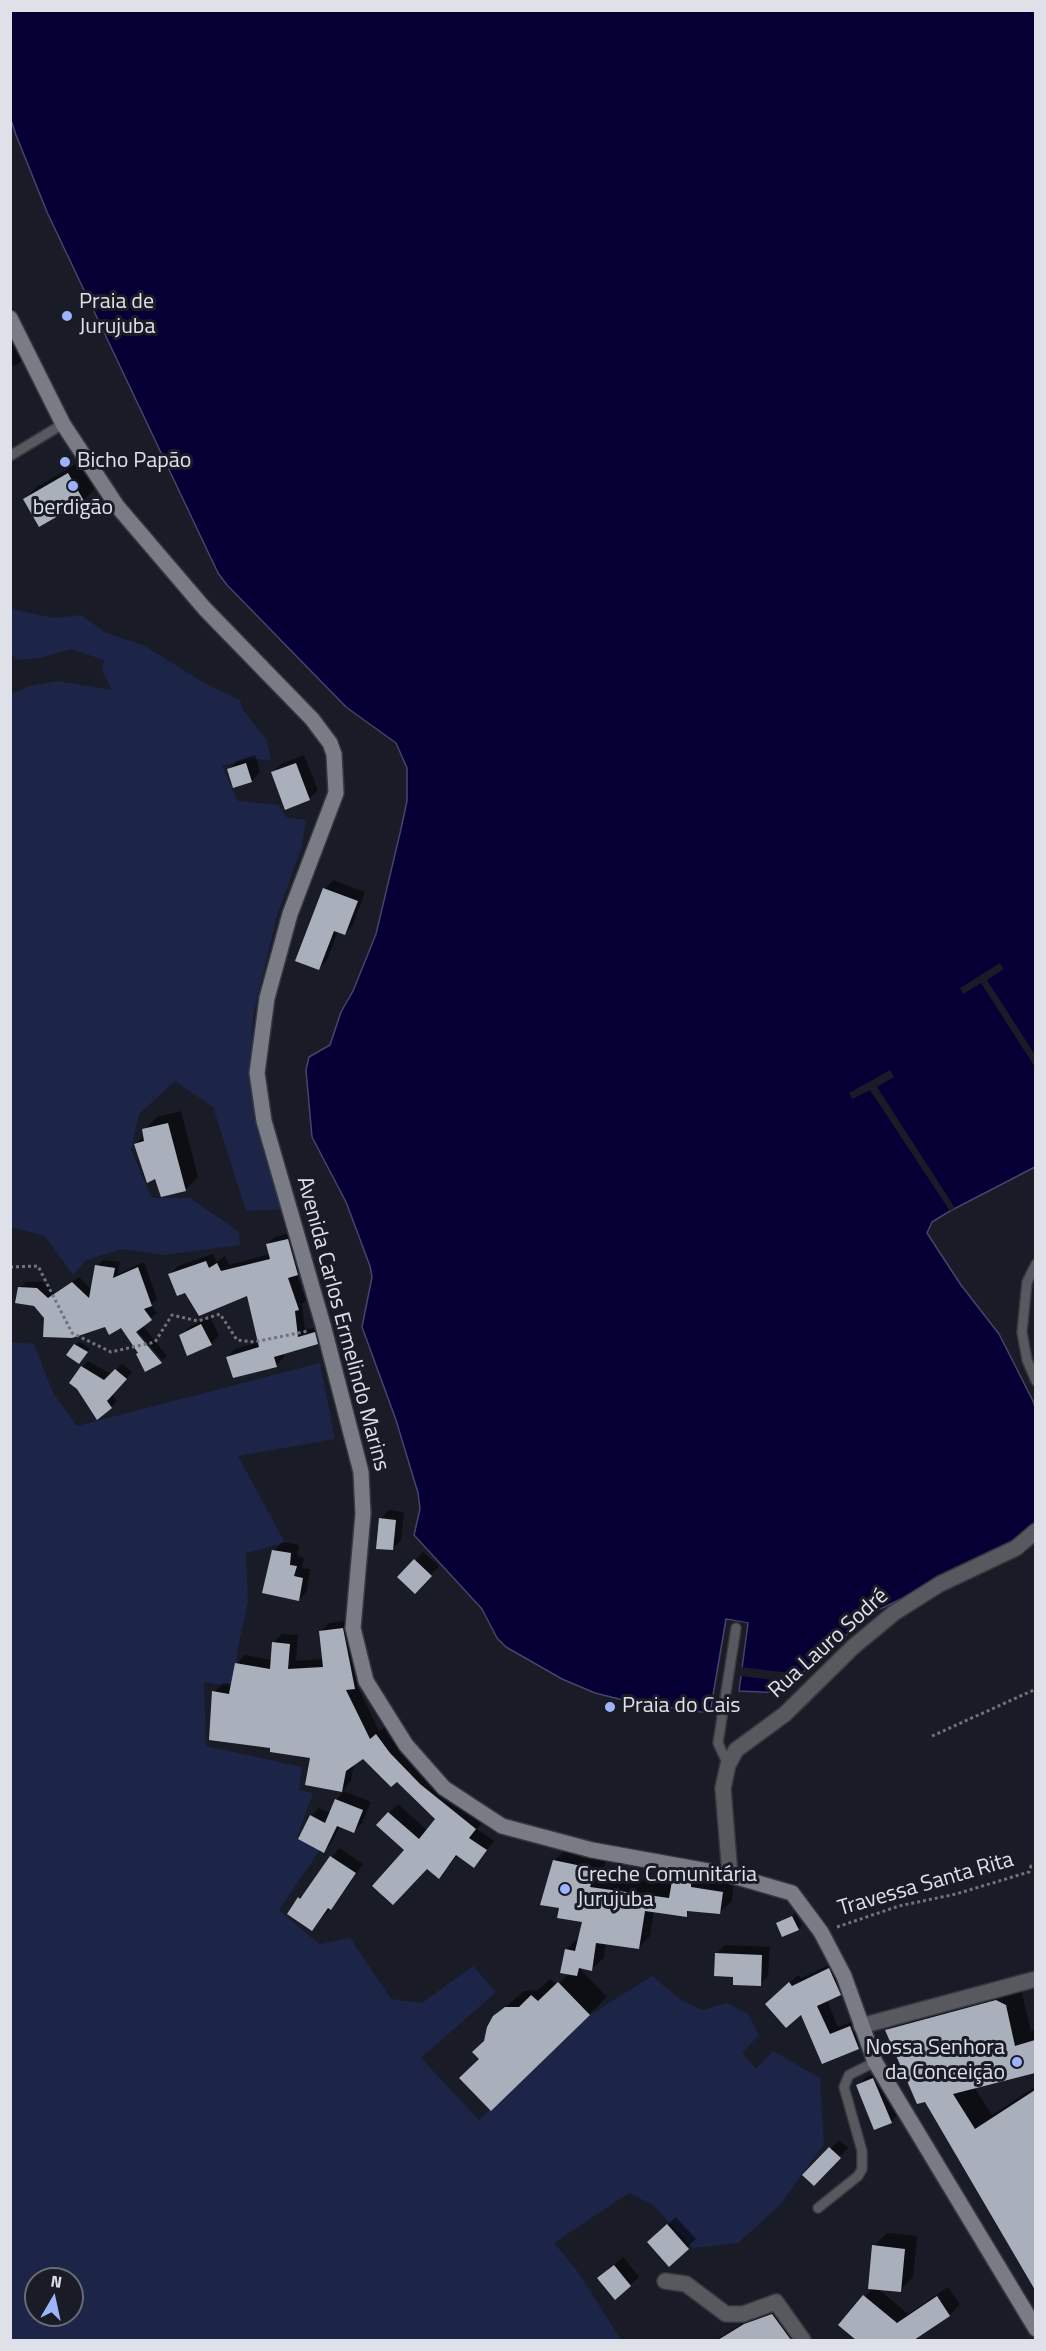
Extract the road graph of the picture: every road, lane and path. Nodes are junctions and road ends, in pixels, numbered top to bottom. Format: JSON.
{"nodes":[{"id":1,"x":10,"y":318,"type":"edge"},
{"id":2,"x":63,"y":424,"type":"junction"},
{"id":3,"x":10,"y":456,"type":"edge"},
{"id":4,"x":1035,"y":1264,"type":"edge"},
{"id":5,"x":10,"y":1267,"type":"edge"},
{"id":6,"x":323,"y":1325,"type":"junction"},
{"id":7,"x":1035,"y":1381,"type":"edge"},
{"id":8,"x":1035,"y":1531,"type":"edge"},
{"id":9,"x":736,"y":1628,"type":"dead end"},
{"id":10,"x":1035,"y":1689,"type":"edge"},
{"id":11,"x":932,"y":1736,"type":"dead end"},
{"id":12,"x":728,"y":1765,"type":"junction"},
{"id":13,"x":1035,"y":1866,"type":"edge"},
{"id":14,"x":730,"y":1875,"type":"junction"},
{"id":15,"x":821,"y":1932,"type":"junction"},
{"id":16,"x":1035,"y":1979,"type":"edge"},
{"id":17,"x":861,"y":2026,"type":"junction"},
{"id":18,"x":875,"y":2062,"type":"junction"},
{"id":19,"x":818,"y":2208,"type":"dead end"},
{"id":20,"x":665,"y":2281,"type":"dead end"},
{"id":21,"x":1035,"y":2329,"type":"edge"},
{"id":22,"x":802,"y":2340,"type":"edge"}],
"edges":[{"from":1,"to":2,"type":"street","name":"Avenida Carlos Ermelindo Marins"},
{"from":2,"to":3,"type":"lane"},
{"from":2,"to":6,"type":"street","name":"Avenida Carlos Ermelindo Marins"},
{"from":4,"to":7,"type":"lane"},
{"from":5,"to":6,"type":"path"},
{"from":6,"to":14,"type":"street","name":"Avenida Carlos Ermelindo Marins"},
{"from":8,"to":12,"type":"street","name":"Rua Lauro Sodré"},
{"from":9,"to":12,"type":"lane"},
{"from":10,"to":11,"type":"path"},
{"from":12,"to":14,"type":"street","name":"Rua Lauro Sodré"},
{"from":13,"to":15,"type":"path","name":"Travessa Santa Rita"},
{"from":14,"to":15,"type":"street","name":"Avenida Carlos Ermelindo Marins"},
{"from":15,"to":17,"type":"street","name":"Avenida Carlos Ermelindo Marins"},
{"from":16,"to":17,"type":"street"},
{"from":17,"to":18,"type":"street","name":"Avenida Carlos Ermelindo Marins"},
{"from":18,"to":19,"type":"lane"},
{"from":18,"to":21,"type":"street","name":"Avenida Carlos Ermelindo Marins"},
{"from":20,"to":22,"type":"street"}]}
